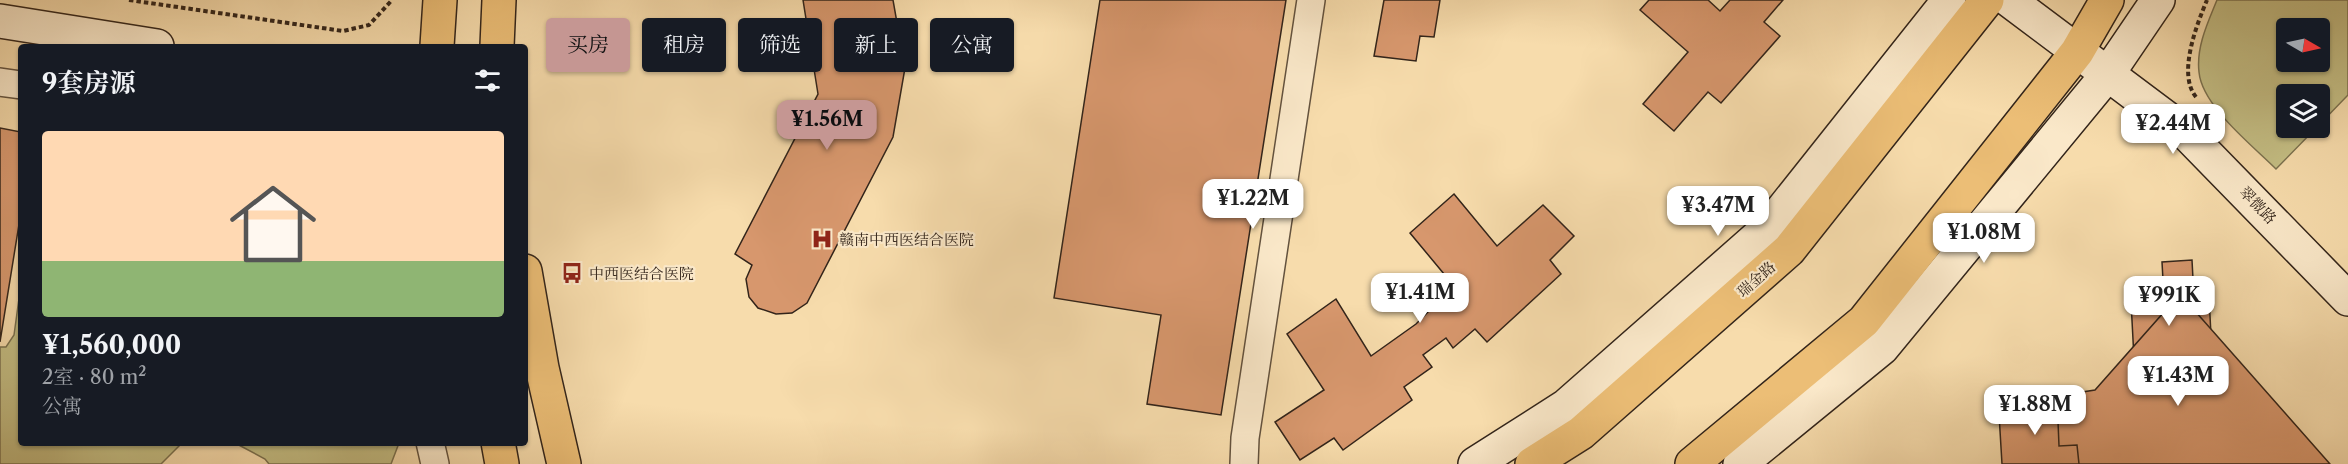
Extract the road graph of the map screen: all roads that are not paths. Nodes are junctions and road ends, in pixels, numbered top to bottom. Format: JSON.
{"nodes":[{"id":1,"x":440,"y":0,"type":"edge"},
{"id":2,"x":500,"y":0,"type":"edge"},
{"id":3,"x":1311,"y":0,"type":"edge"},
{"id":4,"x":1948,"y":0,"type":"edge"},
{"id":5,"x":1988,"y":0,"type":"edge"},
{"id":6,"x":2009,"y":0,"type":"edge"},
{"id":7,"x":2107,"y":0,"type":"edge"},
{"id":8,"x":2158,"y":0,"type":"edge"},
{"id":9,"x":0,"y":21,"type":"edge"},
{"id":10,"x":144,"y":44,"type":"edge"},
{"id":11,"x":437,"y":44,"type":"edge"},
{"id":12,"x":497,"y":44,"type":"edge"},
{"id":13,"x":2077,"y":52,"type":"junction"},
{"id":14,"x":2107,"y":75,"type":"junction"},
{"id":15,"x":0,"y":82,"type":"edge"},
{"id":16,"x":18,"y":85,"type":"edge"},
{"id":17,"x":528,"y":288,"type":"edge"},
{"id":18,"x":2348,"y":299,"type":"edge"},
{"id":19,"x":431,"y":446,"type":"edge"},
{"id":20,"x":499,"y":446,"type":"edge"},
{"id":21,"x":435,"y":464,"type":"edge"},
{"id":22,"x":502,"y":464,"type":"edge"},
{"id":23,"x":564,"y":464,"type":"edge"},
{"id":24,"x":1244,"y":464,"type":"edge"},
{"id":25,"x":1475,"y":464,"type":"edge"},
{"id":26,"x":1532,"y":464,"type":"edge"},
{"id":27,"x":1692,"y":464,"type":"edge"},
{"id":28,"x":1740,"y":464,"type":"edge"}],
"edges":[{"from":1,"to":11,"type":"main road"},
{"from":2,"to":12,"type":"main road"},
{"from":3,"to":24,"type":"street"},
{"from":4,"to":25,"type":"street"},
{"from":5,"to":26,"type":"main road","name":"瑞金路"},
{"from":6,"to":13,"type":"street","name":"翠微路"},
{"from":7,"to":13,"type":"main road"},
{"from":8,"to":14,"type":"street"},
{"from":9,"to":10,"type":"street"},
{"from":13,"to":14,"type":"street","name":"翠微路"},
{"from":13,"to":27,"type":"main road"},
{"from":14,"to":18,"type":"street","name":"翠微路"},
{"from":14,"to":28,"type":"street"},
{"from":15,"to":16,"type":"street"},
{"from":17,"to":23,"type":"main road"},
{"from":19,"to":21,"type":"street"},
{"from":20,"to":22,"type":"main road"}]}
